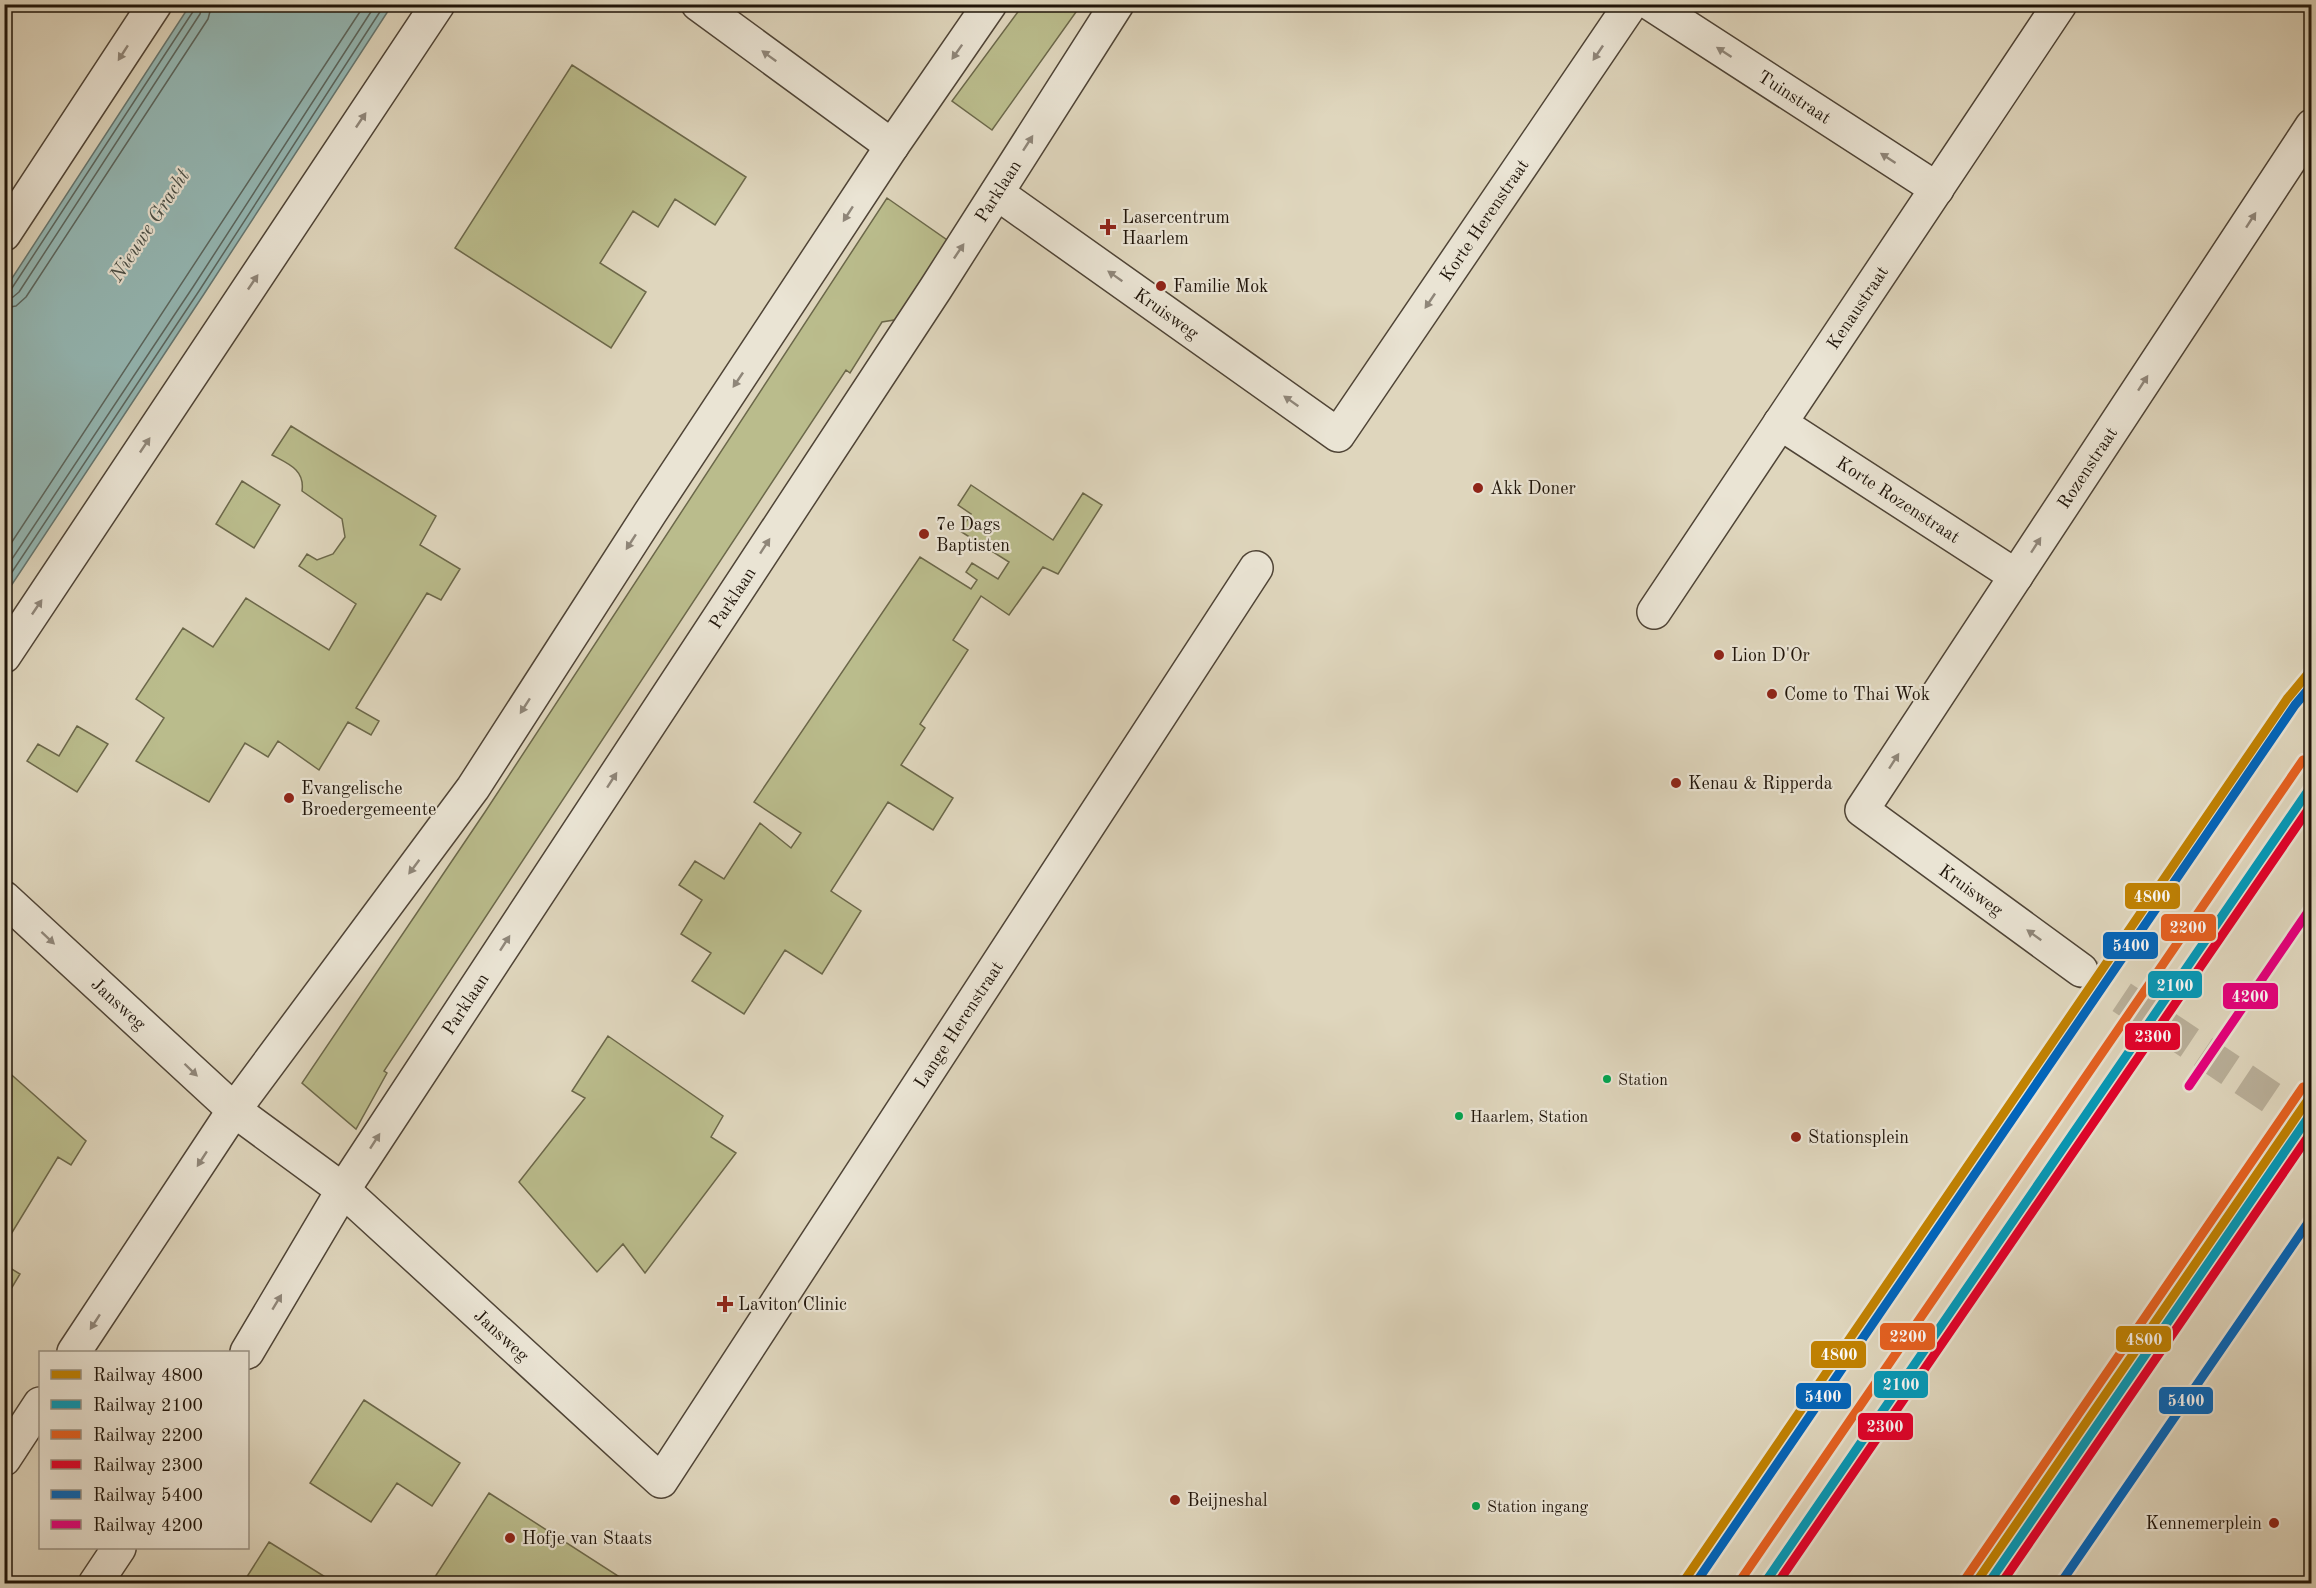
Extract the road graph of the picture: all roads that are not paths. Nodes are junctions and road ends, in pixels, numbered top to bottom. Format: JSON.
{"nodes":[{"id":1,"x":155,"y":4,"type":"edge"},
{"id":2,"x":438,"y":4,"type":"edge"},
{"id":3,"x":698,"y":4,"type":"edge"},
{"id":4,"x":990,"y":4,"type":"edge"},
{"id":5,"x":1118,"y":4,"type":"edge"},
{"id":6,"x":1631,"y":4,"type":"edge"},
{"id":7,"x":1652,"y":4,"type":"edge"},
{"id":8,"x":2060,"y":4,"type":"edge"},
{"id":9,"x":2312,"y":126,"type":"edge"},
{"id":10,"x":892,"y":146,"type":"junction"},
{"id":11,"x":1937,"y":189,"type":"junction"},
{"id":12,"x":997,"y":193,"type":"junction"},
{"id":13,"x":4,"y":234,"type":"edge"},
{"id":14,"x":1780,"y":423,"type":"junction"},
{"id":15,"x":1338,"y":435,"type":"joint"},
{"id":16,"x":1256,"y":568,"type":"dead end"},
{"id":17,"x":2016,"y":576,"type":"junction"},
{"id":18,"x":1654,"y":612,"type":"dead end"},
{"id":19,"x":4,"y":656,"type":"edge"},
{"id":20,"x":1862,"y":810,"type":"joint"},
{"id":21,"x":4,"y":898,"type":"edge"},
{"id":22,"x":2081,"y":970,"type":"tunnel mouth"},
{"id":23,"x":234,"y":1110,"type":"junction"},
{"id":24,"x":343,"y":1190,"type":"junction"},
{"id":25,"x":75,"y":1351,"type":"edge"},
{"id":26,"x":248,"y":1351,"type":"edge"},
{"id":27,"x":39,"y":1406,"type":"edge"},
{"id":28,"x":4,"y":1459,"type":"edge"},
{"id":29,"x":661,"y":1481,"type":"joint"},
{"id":30,"x":118,"y":1549,"type":"edge"},
{"id":31,"x":95,"y":1584,"type":"edge"}],
"edges":[{"from":1,"to":13,"type":"street","one_way":true},
{"from":19,"to":2,"type":"street","one_way":true},
{"from":10,"to":3,"type":"street","one_way":true},
{"from":4,"to":10,"type":"street","one_way":true},
{"from":12,"to":5,"type":"street","name":"Parklaan","one_way":true},
{"from":6,"to":15,"type":"street","name":"Korte Herenstraat","one_way":true},
{"from":11,"to":7,"type":"street","name":"Tuinstraat","one_way":true},
{"from":8,"to":11,"type":"street","name":"Kenaustraat"},
{"from":17,"to":9,"type":"street","name":"Rozenstraat","one_way":true},
{"from":10,"to":23,"type":"street","one_way":true},
{"from":11,"to":14,"type":"street","name":"Kenaustraat"},
{"from":15,"to":12,"type":"street","name":"Kruisweg","one_way":true},
{"from":24,"to":12,"type":"street","name":"Parklaan","one_way":true},
{"from":14,"to":17,"type":"street","name":"Korte Rozenstraat"},
{"from":14,"to":18,"type":"street","name":"Kenaustraat"},
{"from":16,"to":29,"type":"street","name":"Lange Herenstraat"},
{"from":20,"to":17,"type":"street","name":"Rozenstraat","one_way":true},
{"from":22,"to":20,"type":"street","name":"Kruisweg","one_way":true},
{"from":21,"to":23,"type":"street","name":"Jansweg","one_way":true},
{"from":23,"to":24,"type":"street"},
{"from":23,"to":25,"type":"street","one_way":true},
{"from":26,"to":24,"type":"street","name":"Parklaan","one_way":true},
{"from":24,"to":29,"type":"street","name":"Jansweg"},
{"from":27,"to":28,"type":"street"},
{"from":30,"to":31,"type":"street"}]}
